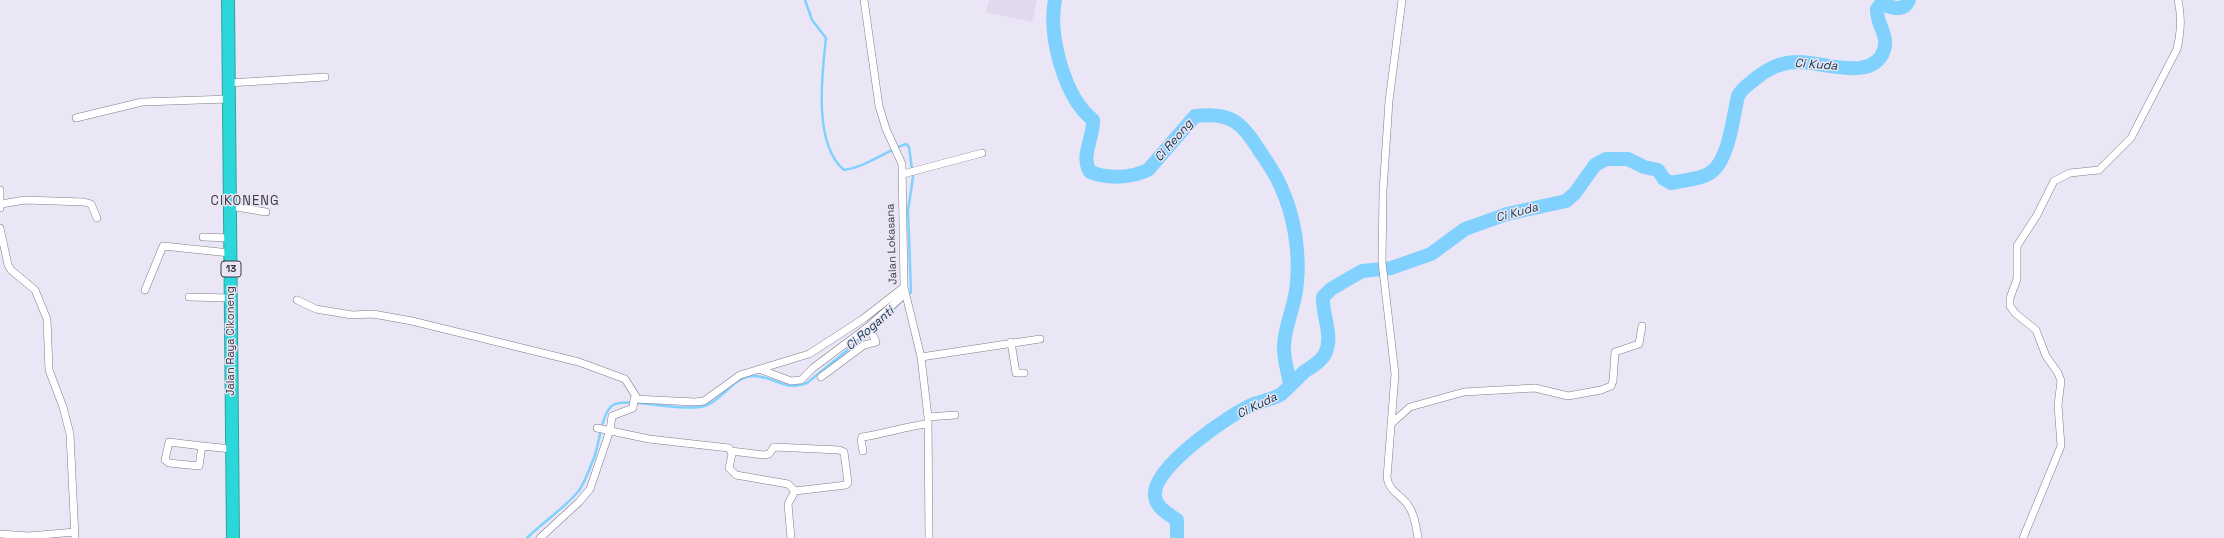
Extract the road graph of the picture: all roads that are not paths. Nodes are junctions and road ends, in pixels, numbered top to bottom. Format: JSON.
{"nodes":[{"id":1,"x":228,"y":0,"type":"edge"},
{"id":2,"x":864,"y":0,"type":"edge"},
{"id":3,"x":1402,"y":0,"type":"edge"},
{"id":4,"x":2178,"y":0,"type":"edge"},
{"id":5,"x":325,"y":77,"type":"dead end"},
{"id":6,"x":229,"y":83,"type":"junction"},
{"id":7,"x":229,"y":99,"type":"junction"},
{"id":8,"x":76,"y":118,"type":"dead end"},
{"id":9,"x":982,"y":153,"type":"dead end"},
{"id":10,"x":907,"y":173,"type":"junction"},
{"id":11,"x":0,"y":190,"type":"edge"},
{"id":12,"x":1,"y":206,"type":"edge"},
{"id":13,"x":230,"y":206,"type":"junction"},
{"id":14,"x":266,"y":212,"type":"dead end"},
{"id":15,"x":98,"y":218,"type":"dead end"},
{"id":16,"x":0,"y":228,"type":"edge"},
{"id":17,"x":203,"y":237,"type":"dead end"},
{"id":18,"x":230,"y":238,"type":"junction"},
{"id":19,"x":230,"y":253,"type":"junction"},
{"id":20,"x":145,"y":290,"type":"dead end"},
{"id":21,"x":905,"y":290,"type":"junction"},
{"id":22,"x":189,"y":297,"type":"dead end"},
{"id":23,"x":231,"y":298,"type":"junction"},
{"id":24,"x":297,"y":300,"type":"dead end"},
{"id":25,"x":1642,"y":326,"type":"dead end"},
{"id":26,"x":871,"y":329,"type":"junction"},
{"id":27,"x":1040,"y":339,"type":"dead end"},
{"id":28,"x":1011,"y":342,"type":"junction"},
{"id":29,"x":921,"y":357,"type":"junction"},
{"id":30,"x":819,"y":365,"type":"junction"},
{"id":31,"x":759,"y":369,"type":"junction"},
{"id":32,"x":1024,"y":373,"type":"dead end"},
{"id":33,"x":635,"y":402,"type":"junction"},
{"id":34,"x":955,"y":415,"type":"dead end"},
{"id":35,"x":928,"y":421,"type":"junction"},
{"id":36,"x":1391,"y":424,"type":"junction"},
{"id":37,"x":604,"y":430,"type":"junction"},
{"id":38,"x":202,"y":446,"type":"junction"},
{"id":39,"x":232,"y":449,"type":"junction"},
{"id":40,"x":731,"y":451,"type":"junction"},
{"id":41,"x":863,"y":451,"type":"dead end"},
{"id":42,"x":795,"y":491,"type":"junction"},
{"id":43,"x":0,"y":534,"type":"edge"},
{"id":44,"x":75,"y":535,"type":"edge"},
{"id":45,"x":233,"y":538,"type":"edge"},
{"id":46,"x":540,"y":538,"type":"edge"},
{"id":47,"x":791,"y":538,"type":"edge"},
{"id":48,"x":929,"y":538,"type":"edge"},
{"id":49,"x":1418,"y":538,"type":"edge"},
{"id":50,"x":2023,"y":538,"type":"edge"}],
"edges":[{"from":1,"to":6,"type":"highway","name":"Jalan Raya Cikoneng","number":"13"},
{"from":2,"to":10,"type":"street","name":"Jalan Lokasana"},
{"from":3,"to":36,"type":"street"},
{"from":4,"to":50,"type":"street"},
{"from":5,"to":6,"type":"street"},
{"from":6,"to":7,"type":"highway","name":"Jalan Raya Cikoneng","number":"13"},
{"from":7,"to":8,"type":"street"},
{"from":7,"to":13,"type":"highway","name":"Jalan Raya Cikoneng","number":"13"},
{"from":9,"to":10,"type":"street"},
{"from":10,"to":21,"type":"street","name":"Jalan Lokasana"},
{"from":11,"to":12,"type":"street"},
{"from":12,"to":15,"type":"street"},
{"from":13,"to":14,"type":"street"},
{"from":13,"to":18,"type":"highway","name":"Jalan Raya Cikoneng","number":"13"},
{"from":16,"to":44,"type":"street"},
{"from":17,"to":18,"type":"street"},
{"from":18,"to":19,"type":"highway","name":"Jalan Raya Cikoneng","number":"13"},
{"from":19,"to":20,"type":"street"},
{"from":19,"to":23,"type":"highway","name":"Jalan Raya Cikoneng","number":"13"},
{"from":21,"to":26,"type":"street"},
{"from":21,"to":29,"type":"street","name":"Jalan Lokasana"},
{"from":21,"to":31,"type":"street"},
{"from":22,"to":23,"type":"street"},
{"from":23,"to":39,"type":"highway","name":"Jalan Raya Cikoneng","number":"13"},
{"from":24,"to":33,"type":"street"},
{"from":25,"to":36,"type":"street"},
{"from":26,"to":30,"type":"street"},
{"from":26,"to":30,"type":"street"},
{"from":27,"to":28,"type":"street"},
{"from":28,"to":29,"type":"street"},
{"from":28,"to":32,"type":"street"},
{"from":29,"to":35,"type":"street","name":"Jalan Lokasana"},
{"from":30,"to":31,"type":"street"},
{"from":31,"to":33,"type":"street"},
{"from":33,"to":37,"type":"street"},
{"from":34,"to":35,"type":"street"},
{"from":35,"to":41,"type":"street"},
{"from":35,"to":48,"type":"street","name":"Jalan Lokasana"},
{"from":36,"to":49,"type":"street"},
{"from":37,"to":40,"type":"street"},
{"from":37,"to":46,"type":"street"},
{"from":38,"to":38,"type":"street"},
{"from":38,"to":39,"type":"street"},
{"from":39,"to":45,"type":"highway","name":"Jalan Raya Cikoneng","number":"13"},
{"from":40,"to":42,"type":"street"},
{"from":40,"to":42,"type":"street"},
{"from":42,"to":47,"type":"street"},
{"from":43,"to":44,"type":"street"}]}
